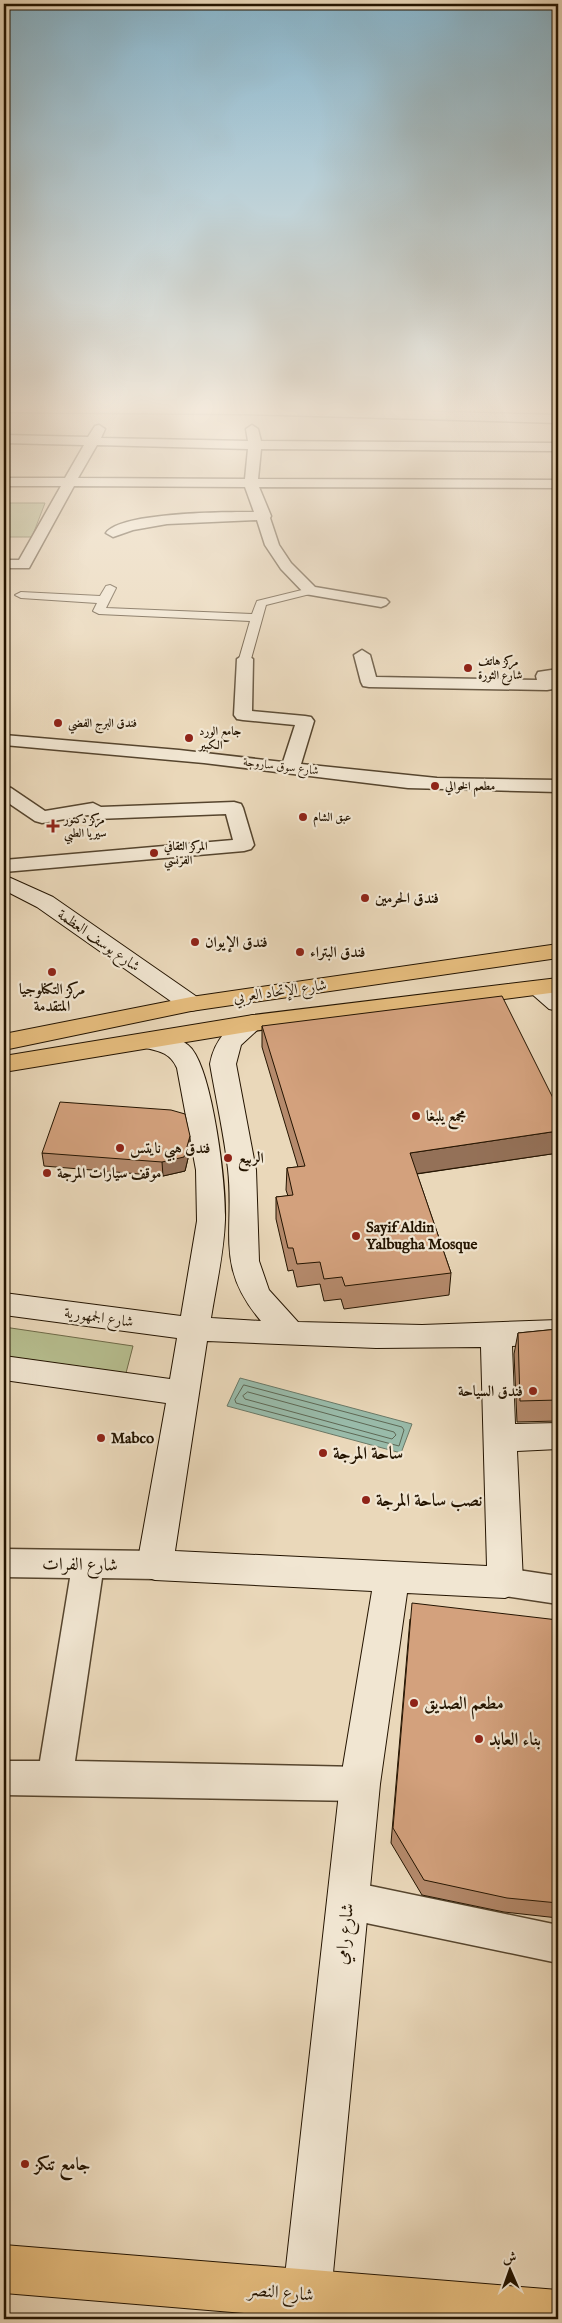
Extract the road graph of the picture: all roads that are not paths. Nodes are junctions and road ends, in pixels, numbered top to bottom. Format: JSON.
{"nodes":[{"id":1,"x":51,"y":515,"type":"edge"},
{"id":2,"x":264,"y":516,"type":"joint"},
{"id":3,"x":113,"y":533,"type":"dead end"},
{"id":4,"x":4,"y":564,"type":"edge"},
{"id":5,"x":110,"y":588,"type":"dead end"},
{"id":6,"x":310,"y":591,"type":"junction"},
{"id":7,"x":21,"y":595,"type":"dead end"},
{"id":8,"x":104,"y":600,"type":"junction"},
{"id":9,"x":381,"y":602,"type":"dead end"},
{"id":10,"x":255,"y":618,"type":"junction"},
{"id":11,"x":362,"y":655,"type":"dead end"},
{"id":12,"x":245,"y":659,"type":"joint"},
{"id":13,"x":558,"y":674,"type":"edge"},
{"id":14,"x":4,"y":740,"type":"edge"},
{"id":15,"x":291,"y":767,"type":"junction"},
{"id":16,"x":558,"y":786,"type":"edge"},
{"id":17,"x":4,"y":792,"type":"edge"},
{"id":18,"x":4,"y":866,"type":"edge"},
{"id":19,"x":4,"y":882,"type":"edge"},
{"id":20,"x":558,"y":951,"type":"edge"},
{"id":21,"x":548,"y":986,"type":"edge"},
{"id":22,"x":191,"y":1004,"type":"junction"},
{"id":23,"x":558,"y":1004,"type":"edge"},
{"id":24,"x":143,"y":1013,"type":"junction"},
{"id":25,"x":4,"y":1023,"type":"edge"},
{"id":26,"x":254,"y":1023,"type":"junction"},
{"id":27,"x":150,"y":1041,"type":"junction"},
{"id":28,"x":7,"y":1053,"type":"edge"},
{"id":29,"x":4,"y":1304,"type":"edge"},
{"id":30,"x":194,"y":1329,"type":"junction"},
{"id":31,"x":558,"y":1332,"type":"edge"},
{"id":32,"x":290,"y":1334,"type":"junction"},
{"id":33,"x":496,"y":1336,"type":"junction"},
{"id":34,"x":4,"y":1368,"type":"edge"},
{"id":35,"x":183,"y":1392,"type":"junction"},
{"id":36,"x":558,"y":1436,"type":"edge"},
{"id":37,"x":499,"y":1438,"type":"junction"},
{"id":38,"x":4,"y":1563,"type":"edge"},
{"id":39,"x":88,"y":1564,"type":"junction"},
{"id":40,"x":156,"y":1565,"type":"junction"},
{"id":41,"x":392,"y":1575,"type":"junction"},
{"id":42,"x":505,"y":1582,"type":"junction"},
{"id":43,"x":558,"y":1590,"type":"edge"},
{"id":44,"x":4,"y":1778,"type":"edge"},
{"id":45,"x":55,"y":1778,"type":"junction"},
{"id":46,"x":360,"y":1784,"type":"junction"},
{"id":47,"x":347,"y":1900,"type":"junction"},
{"id":48,"x":558,"y":1944,"type":"edge"},
{"id":49,"x":4,"y":2270,"type":"edge"},
{"id":50,"x":307,"y":2294,"type":"junction"},
{"id":51,"x":558,"y":2315,"type":"edge"}],
"edges":[{"from":1,"to":4,"type":"street"},
{"from":2,"to":3,"type":"street"},
{"from":2,"to":6,"type":"street"},
{"from":5,"to":8,"type":"street"},
{"from":6,"to":9,"type":"street"},
{"from":6,"to":10,"type":"street"},
{"from":7,"to":8,"type":"street"},
{"from":8,"to":10,"type":"street"},
{"from":10,"to":12,"type":"street"},
{"from":11,"to":13,"type":"street"},
{"from":12,"to":15,"type":"street"},
{"from":14,"to":15,"type":"street","name":"شارع سوق ساروجة"},
{"from":15,"to":16,"type":"street","name":"شارع سوق ساروجة"},
{"from":17,"to":18,"type":"street"},
{"from":19,"to":22,"type":"main road","name":"شارع يوسف العظمة"},
{"from":20,"to":22,"type":"highway","name":"شارع الإتحاد العربي"},
{"from":21,"to":23,"type":"main road"},
{"from":21,"to":26,"type":"highway","name":"شارع الإتحاد العربي"},
{"from":22,"to":24,"type":"highway","name":"شارع الإتحاد العربي"},
{"from":24,"to":25,"type":"highway"},
{"from":24,"to":28,"type":"highway","name":"شارع الإتحاد العربي"},
{"from":26,"to":27,"type":"highway","name":"شارع الإتحاد العربي"},
{"from":26,"to":32,"type":"main road"},
{"from":27,"to":28,"type":"highway","name":"شارع الإتحاد العربي"},
{"from":27,"to":30,"type":"main road"},
{"from":29,"to":30,"type":"main road","name":"شارع الجمهورية"},
{"from":30,"to":32,"type":"main road"},
{"from":30,"to":35,"type":"main road"},
{"from":31,"to":33,"type":"main road"},
{"from":32,"to":33,"type":"main road"},
{"from":33,"to":37,"type":"main road"},
{"from":34,"to":35,"type":"main road"},
{"from":35,"to":40,"type":"main road"},
{"from":36,"to":37,"type":"main road"},
{"from":37,"to":42,"type":"main road"},
{"from":38,"to":39,"type":"street","name":"شارع الفرات"},
{"from":39,"to":40,"type":"street","name":"شارع الفرات"},
{"from":39,"to":45,"type":"street"},
{"from":40,"to":41,"type":"main road"},
{"from":41,"to":42,"type":"main road"},
{"from":41,"to":46,"type":"main road","name":"شارع رامي"},
{"from":42,"to":43,"type":"street"},
{"from":44,"to":45,"type":"street"},
{"from":45,"to":46,"type":"street"},
{"from":46,"to":47,"type":"main road","name":"شارع رامي"},
{"from":47,"to":48,"type":"street"},
{"from":47,"to":50,"type":"main road","name":"شارع رامي"},
{"from":49,"to":50,"type":"highway","name":"شارع النصر"},
{"from":50,"to":51,"type":"highway","name":"شارع النصر"}]}
